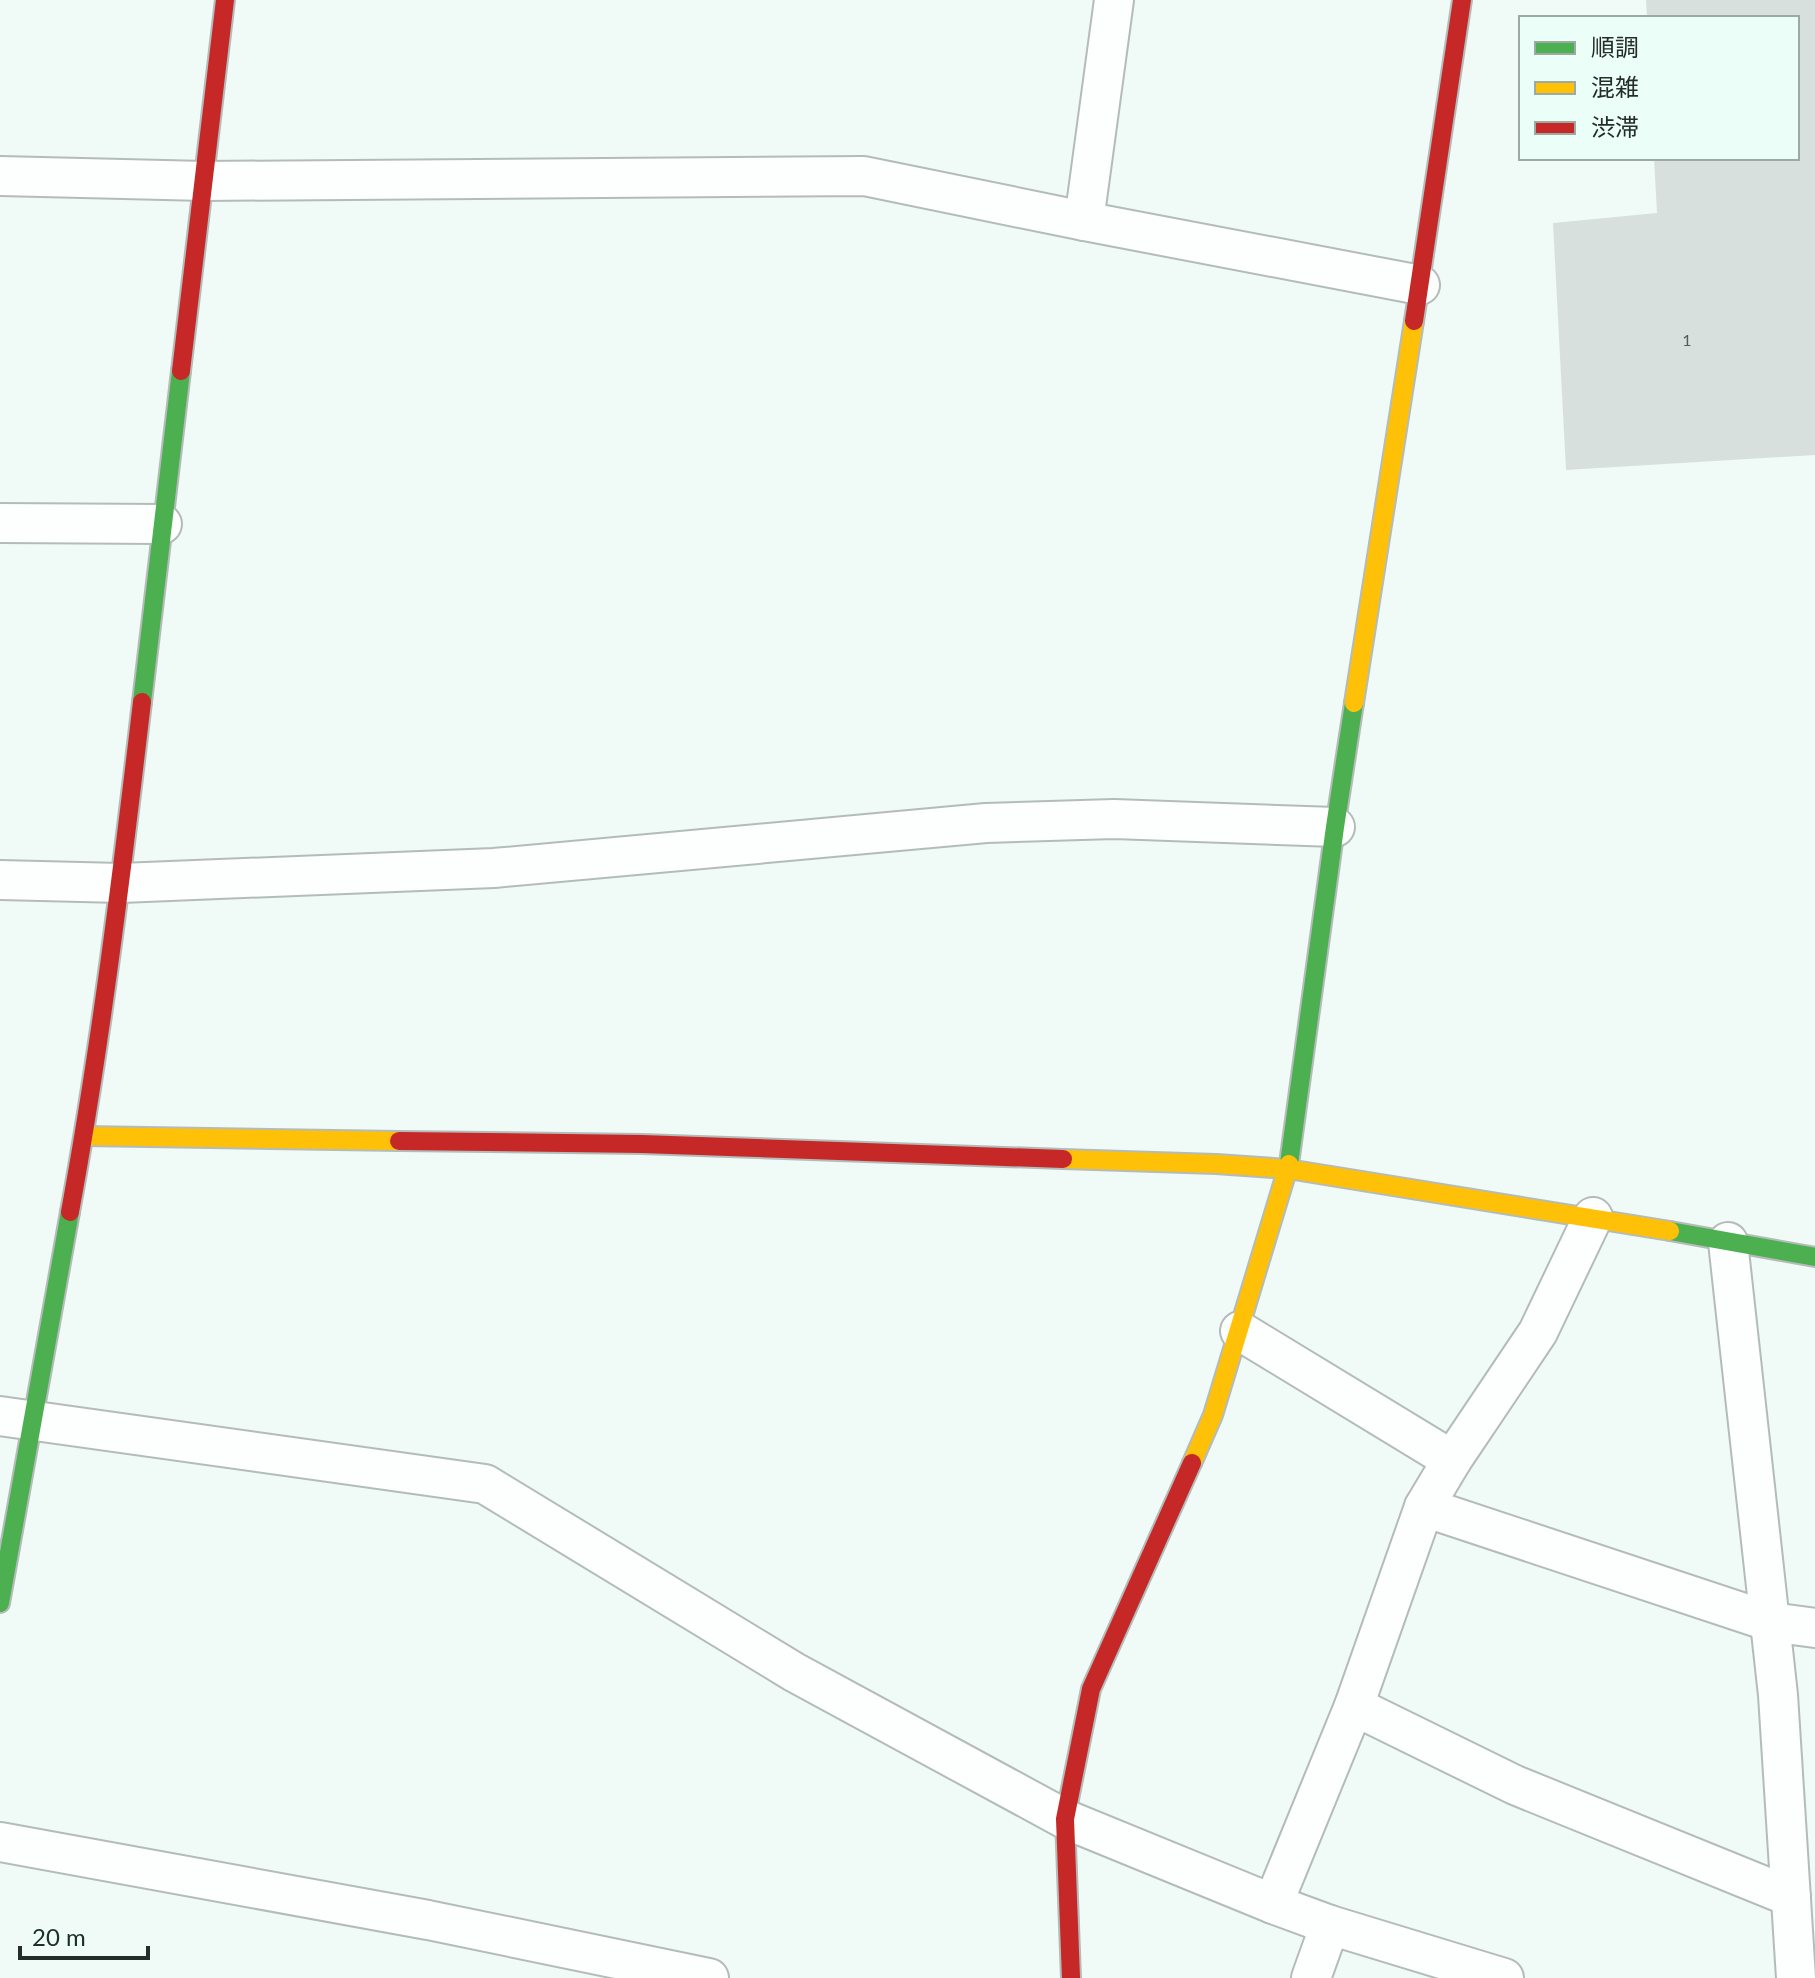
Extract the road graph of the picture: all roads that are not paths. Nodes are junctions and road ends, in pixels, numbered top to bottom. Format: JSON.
{"nodes":[{"id":1,"x":225,"y":0,"type":"edge"},
{"id":2,"x":1114,"y":0,"type":"edge"},
{"id":3,"x":1462,"y":0,"type":"edge"},
{"id":4,"x":0,"y":176,"type":"edge"},
{"id":5,"x":205,"y":181,"type":"junction"},
{"id":6,"x":1084,"y":221,"type":"junction"},
{"id":7,"x":1420,"y":285,"type":"junction"},
{"id":8,"x":0,"y":523,"type":"edge"},
{"id":9,"x":162,"y":524,"type":"junction"},
{"id":10,"x":1335,"y":827,"type":"junction"},
{"id":11,"x":0,"y":880,"type":"edge"},
{"id":12,"x":121,"y":883,"type":"junction"},
{"id":13,"x":84,"y":1136,"type":"junction"},
{"id":14,"x":1288,"y":1169,"type":"junction"},
{"id":15,"x":1593,"y":1217,"type":"junction"},
{"id":16,"x":1728,"y":1242,"type":"junction"},
{"id":17,"x":1815,"y":1257,"type":"edge"},
{"id":18,"x":1240,"y":1331,"type":"junction"},
{"id":19,"x":17,"y":1418,"type":"edge"},
{"id":20,"x":1452,"y":1460,"type":"junction"},
{"id":21,"x":1424,"y":1507,"type":"junction"},
{"id":22,"x":0,"y":1603,"type":"edge"},
{"id":23,"x":1771,"y":1622,"type":"junction"},
{"id":24,"x":1815,"y":1628,"type":"edge"},
{"id":25,"x":1354,"y":1706,"type":"junction"},
{"id":26,"x":1065,"y":1819,"type":"junction"},
{"id":27,"x":0,"y":1842,"type":"edge"},
{"id":28,"x":1791,"y":1897,"type":"junction"},
{"id":29,"x":1273,"y":1904,"type":"junction"},
{"id":30,"x":1330,"y":1925,"type":"junction"},
{"id":31,"x":709,"y":1978,"type":"edge"},
{"id":32,"x":1071,"y":1978,"type":"edge"},
{"id":33,"x":1311,"y":1978,"type":"edge"},
{"id":34,"x":1504,"y":1978,"type":"edge"},
{"id":35,"x":1796,"y":1978,"type":"edge"}],
"edges":[{"from":1,"to":5,"type":"street"},
{"from":2,"to":6,"type":"street"},
{"from":3,"to":7,"type":"street"},
{"from":4,"to":5,"type":"street"},
{"from":5,"to":6,"type":"street"},
{"from":5,"to":9,"type":"street"},
{"from":6,"to":7,"type":"street"},
{"from":7,"to":10,"type":"street"},
{"from":8,"to":9,"type":"street"},
{"from":9,"to":12,"type":"street"},
{"from":10,"to":12,"type":"street"},
{"from":10,"to":14,"type":"street"},
{"from":11,"to":12,"type":"street"},
{"from":12,"to":13,"type":"street"},
{"from":13,"to":14,"type":"street"},
{"from":13,"to":19,"type":"street"},
{"from":14,"to":15,"type":"street"},
{"from":14,"to":18,"type":"street"},
{"from":15,"to":16,"type":"street"},
{"from":15,"to":20,"type":"street"},
{"from":16,"to":17,"type":"street"},
{"from":16,"to":23,"type":"street"},
{"from":18,"to":20,"type":"street"},
{"from":18,"to":26,"type":"street"},
{"from":19,"to":22,"type":"street"},
{"from":19,"to":26,"type":"street"},
{"from":20,"to":21,"type":"street"},
{"from":21,"to":23,"type":"street"},
{"from":21,"to":25,"type":"street"},
{"from":23,"to":24,"type":"street"},
{"from":23,"to":28,"type":"street"},
{"from":25,"to":28,"type":"street"},
{"from":25,"to":29,"type":"street"},
{"from":26,"to":29,"type":"street"},
{"from":26,"to":32,"type":"street"},
{"from":27,"to":31,"type":"street"},
{"from":28,"to":35,"type":"street"},
{"from":29,"to":30,"type":"street"},
{"from":30,"to":33,"type":"street"},
{"from":30,"to":34,"type":"street"}]}
